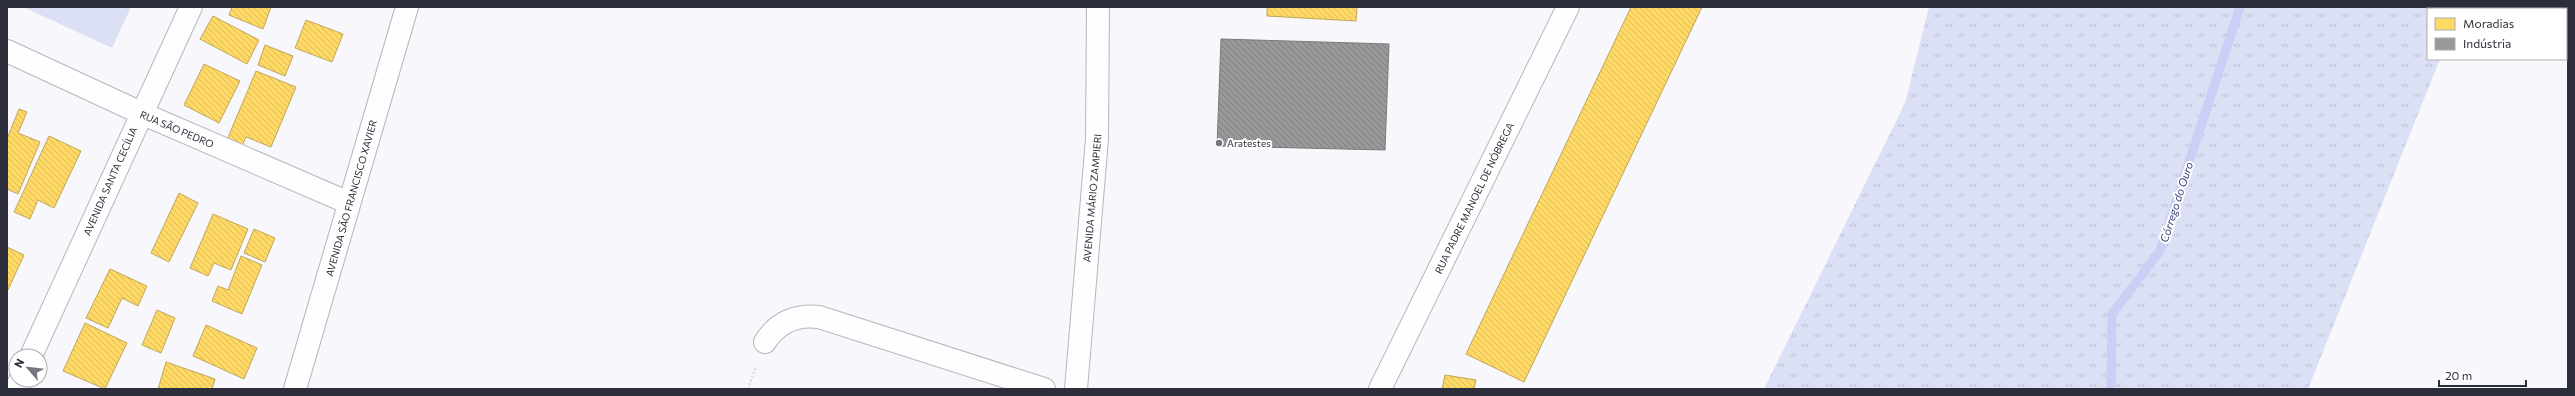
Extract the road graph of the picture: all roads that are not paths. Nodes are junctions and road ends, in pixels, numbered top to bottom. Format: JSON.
{"nodes":[{"id":1,"x":191,"y":7,"type":"edge"},
{"id":2,"x":406,"y":7,"type":"edge"},
{"id":3,"x":1098,"y":7,"type":"edge"},
{"id":4,"x":1568,"y":7,"type":"edge"},
{"id":5,"x":7,"y":51,"type":"edge"},
{"id":6,"x":141,"y":113,"type":"junction"},
{"id":7,"x":350,"y":203,"type":"junction"},
{"id":8,"x":765,"y":342,"type":"dead end"},
{"id":9,"x":35,"y":348,"type":"edge"},
{"id":10,"x":294,"y":389,"type":"edge"},
{"id":11,"x":1044,"y":389,"type":"edge"},
{"id":12,"x":1076,"y":389,"type":"edge"},
{"id":13,"x":1380,"y":389,"type":"edge"}],
"edges":[{"from":1,"to":6,"type":"street","name":"AVENIDA SANTA CECÍLIA"},
{"from":2,"to":7,"type":"street","name":"AVENIDA SÃO FRANCISCO XAVIER"},
{"from":3,"to":12,"type":"street","name":"AVENIDA MÁRIO ZAMPIERI"},
{"from":4,"to":13,"type":"street","name":"RUA PADRE MANOEL DE NÓBREGA"},
{"from":5,"to":6,"type":"street","name":"RUA SÃO PEDRO"},
{"from":6,"to":7,"type":"street","name":"RUA SÃO PEDRO"},
{"from":6,"to":9,"type":"street","name":"AVENIDA SANTA CECÍLIA"},
{"from":7,"to":10,"type":"street","name":"AVENIDA SÃO FRANCISCO XAVIER"},
{"from":8,"to":11,"type":"street"}]}
